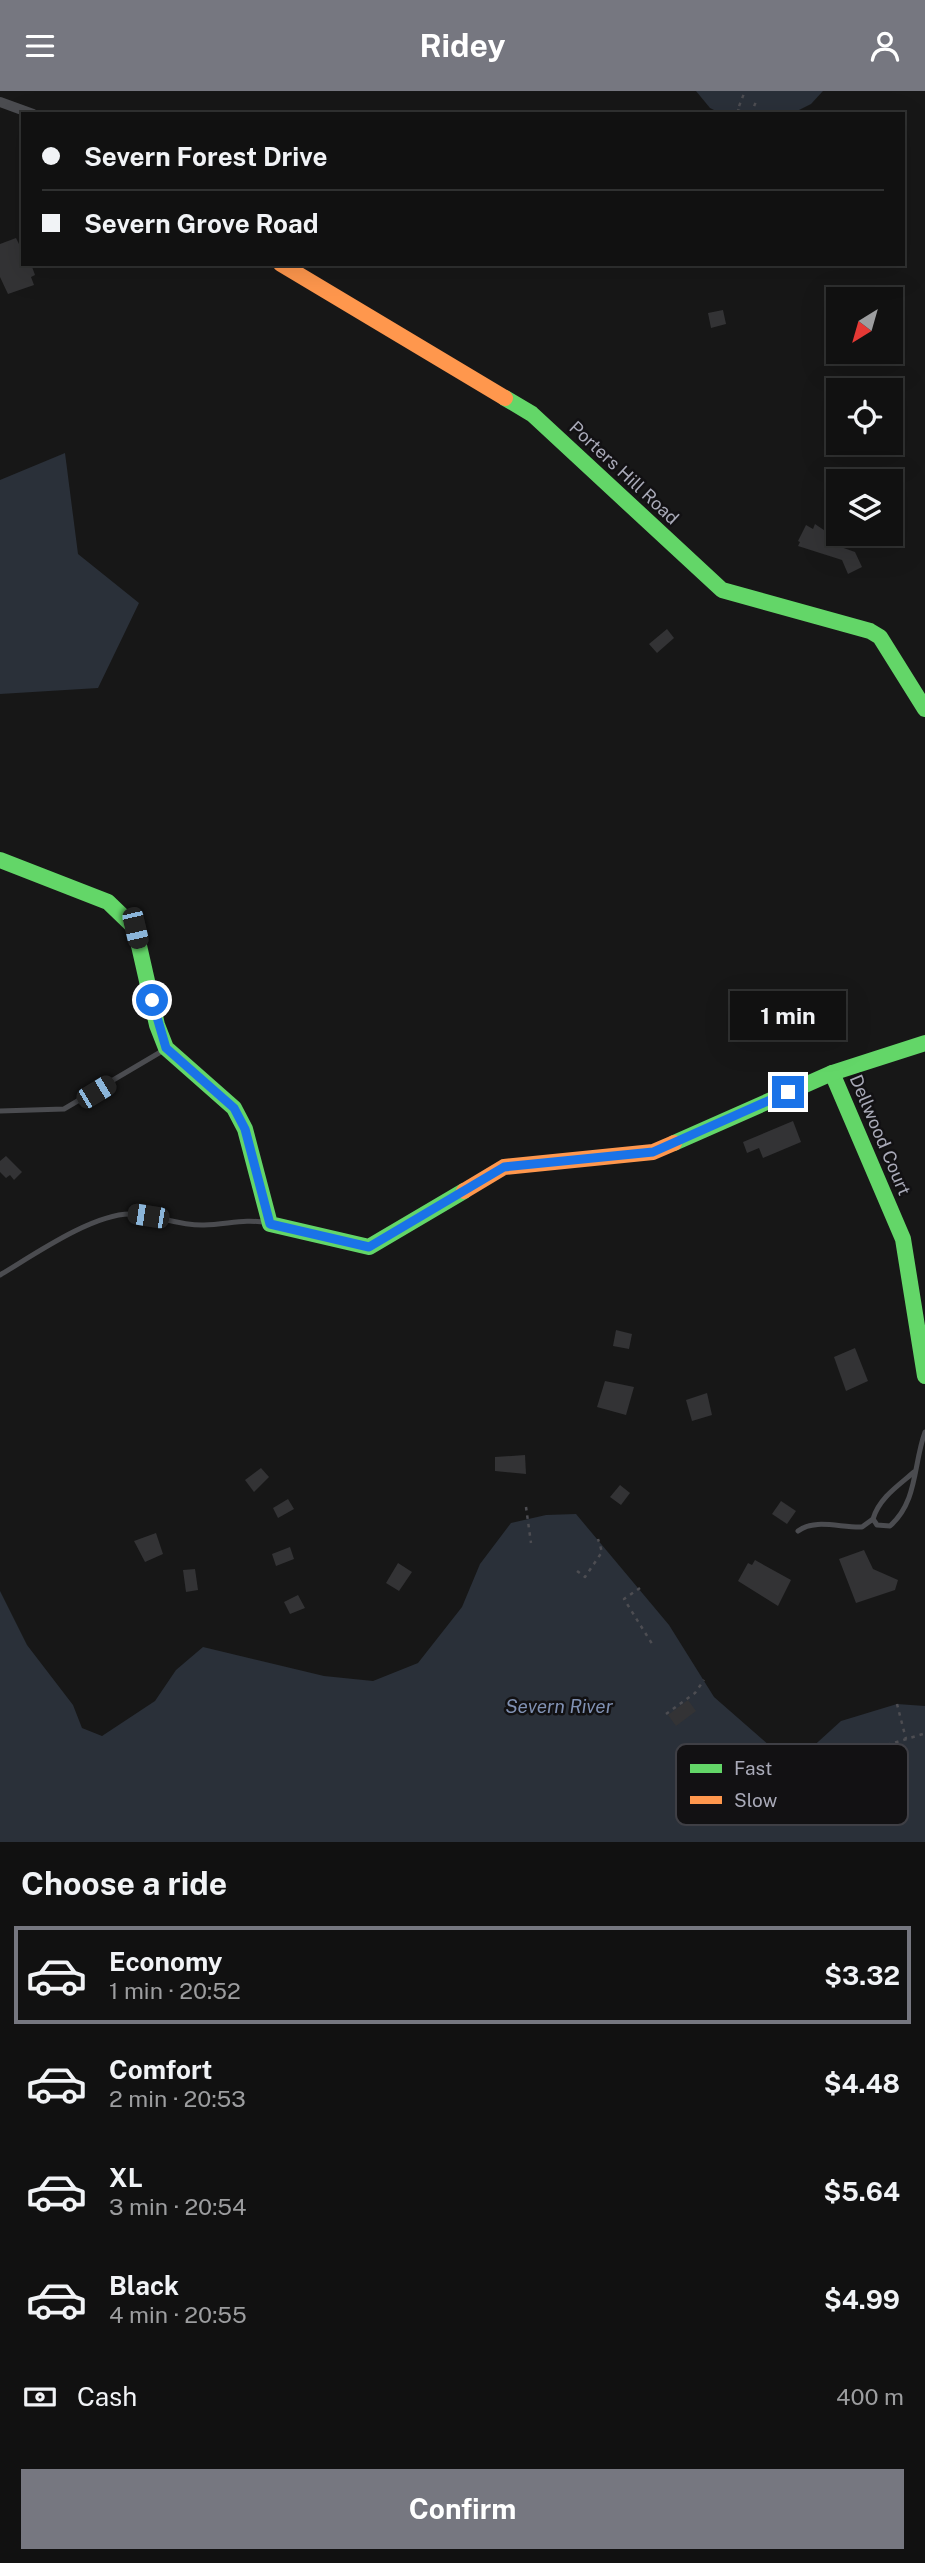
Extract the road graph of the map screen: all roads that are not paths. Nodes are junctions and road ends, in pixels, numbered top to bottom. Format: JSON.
{"nodes":[{"id":1,"x":0,"y":102,"type":"edge"},
{"id":2,"x":28,"y":112,"type":"edge"},
{"id":3,"x":284,"y":266,"type":"edge"},
{"id":4,"x":925,"y":709,"type":"edge"},
{"id":5,"x":0,"y":860,"type":"edge"},
{"id":6,"x":925,"y":1043,"type":"edge"},
{"id":7,"x":166,"y":1048,"type":"junction"},
{"id":8,"x":832,"y":1073,"type":"junction"},
{"id":9,"x":0,"y":1111,"type":"edge"},
{"id":10,"x":270,"y":1224,"type":"junction"},
{"id":11,"x":0,"y":1275,"type":"edge"},
{"id":12,"x":925,"y":1376,"type":"edge"},
{"id":13,"x":925,"y":1432,"type":"edge"},
{"id":14,"x":914,"y":1472,"type":"junction"},
{"id":15,"x":873,"y":1519,"type":"junction"},
{"id":16,"x":798,"y":1531,"type":"dead end"}],
"edges":[{"from":1,"to":2,"type":"street"},
{"from":3,"to":4,"type":"street","name":"Porters Hill Road"},
{"from":5,"to":7,"type":"street"},
{"from":6,"to":8,"type":"street"},
{"from":7,"to":9,"type":"lane"},
{"from":7,"to":10,"type":"street"},
{"from":8,"to":10,"type":"street"},
{"from":8,"to":12,"type":"street","name":"Dellwood Court"},
{"from":10,"to":11,"type":"lane"},
{"from":13,"to":14,"type":"lane"},
{"from":14,"to":15,"type":"lane"},
{"from":14,"to":15,"type":"lane"},
{"from":15,"to":16,"type":"lane"}]}
